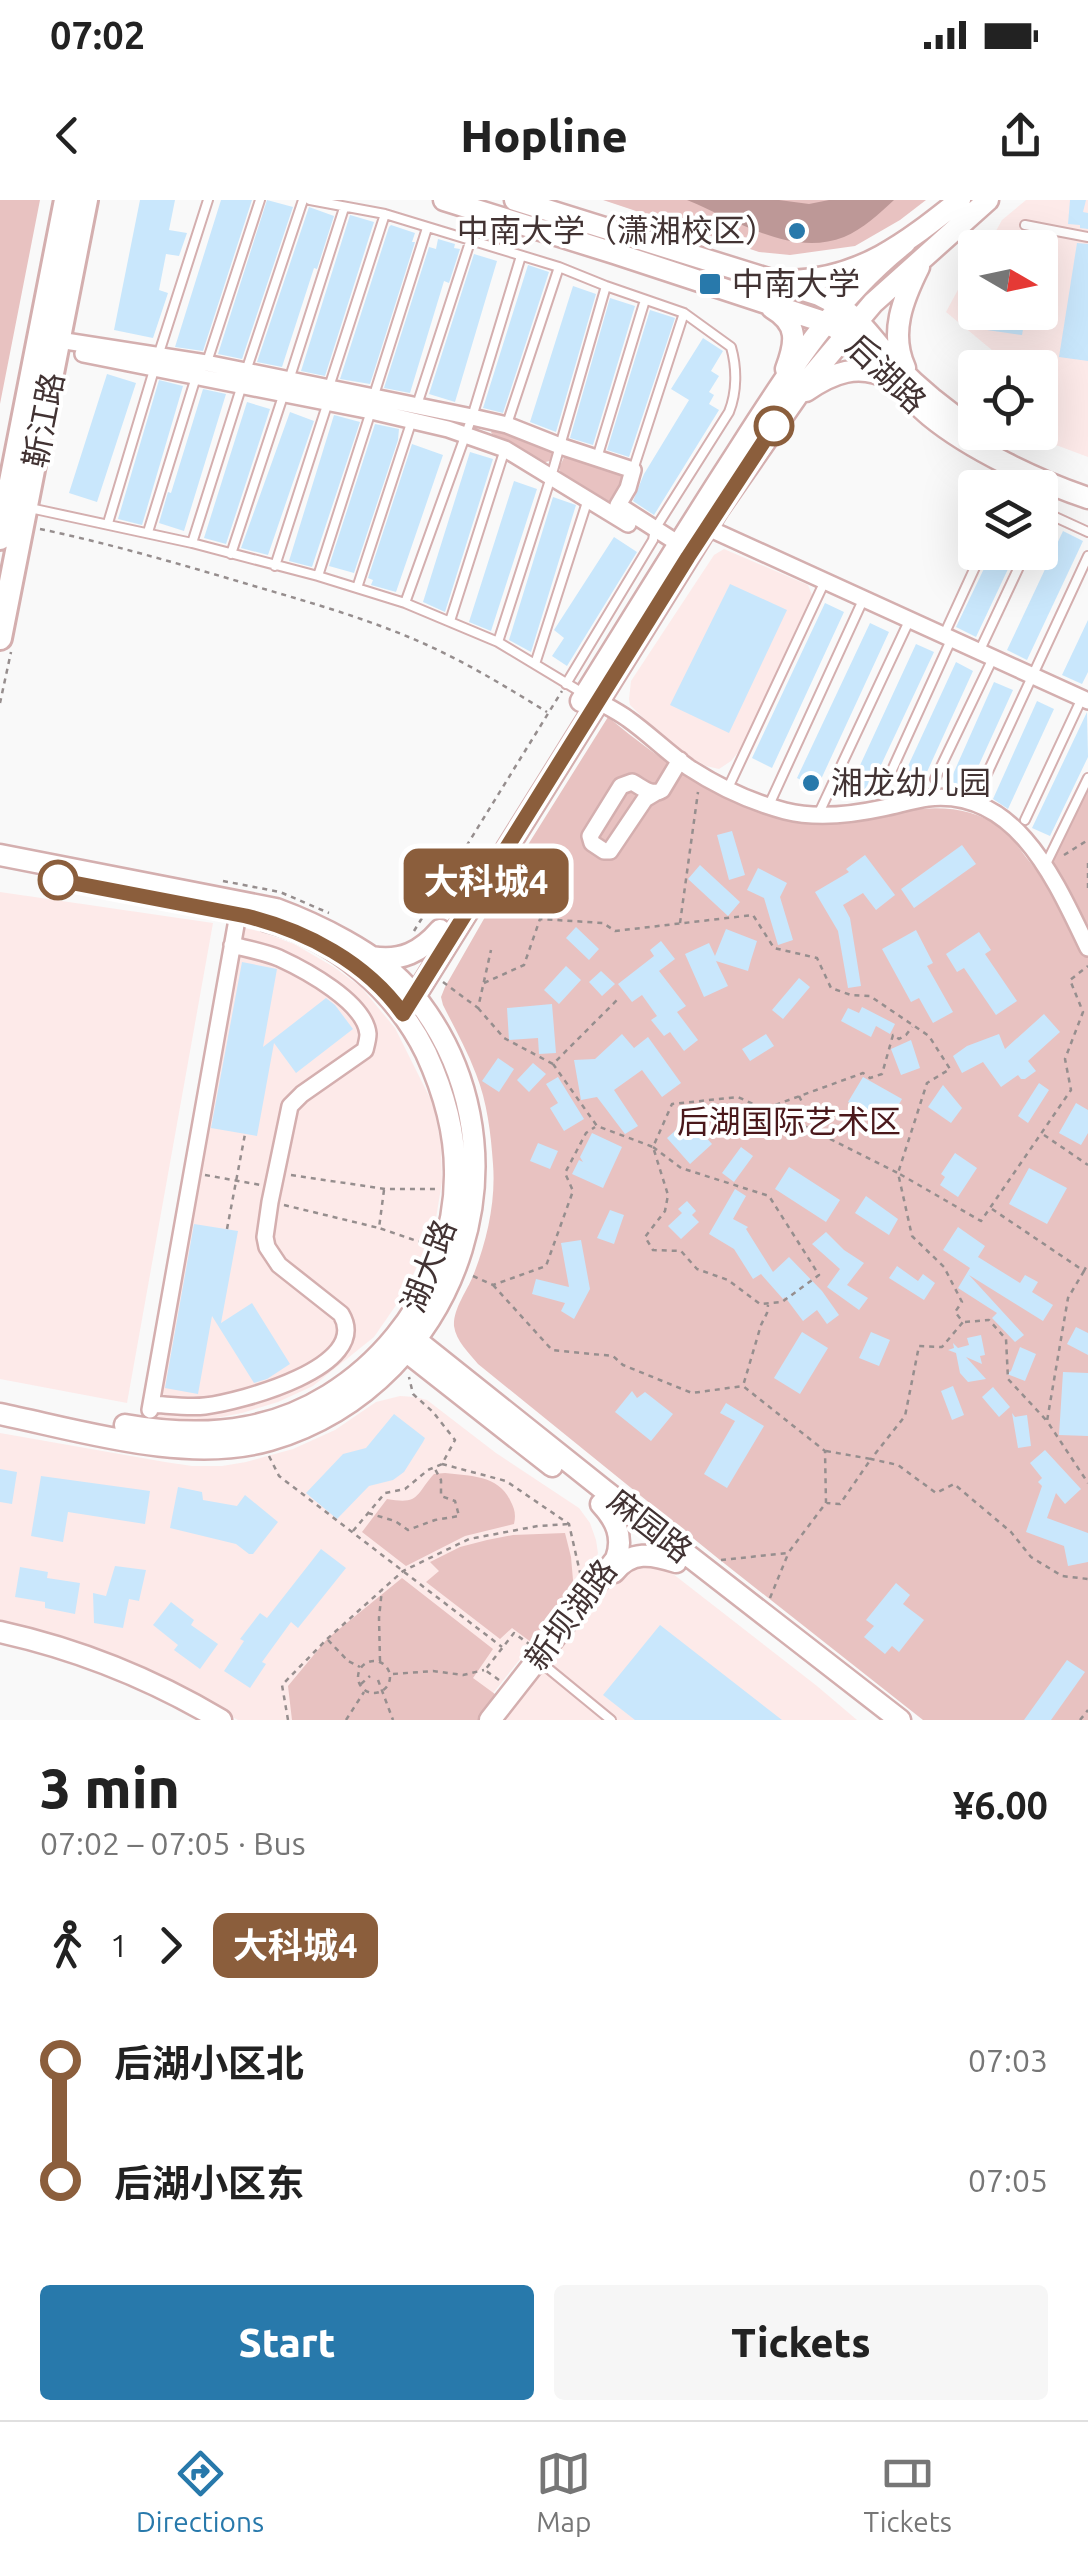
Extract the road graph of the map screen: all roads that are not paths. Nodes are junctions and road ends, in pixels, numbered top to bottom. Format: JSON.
{"nodes":[{"id":1,"x":66,"y":200,"type":"edge"},
{"id":2,"x":86,"y":200,"type":"edge"},
{"id":3,"x":208,"y":200,"type":"edge"},
{"id":4,"x":260,"y":200,"type":"edge"},
{"id":5,"x":306,"y":200,"type":"edge"},
{"id":6,"x":444,"y":200,"type":"edge"},
{"id":7,"x":515,"y":200,"type":"edge"},
{"id":8,"x":960,"y":200,"type":"edge"},
{"id":9,"x":988,"y":200,"type":"edge"},
{"id":10,"x":344,"y":208,"type":"junction"},
{"id":11,"x":570,"y":208,"type":"edge"},
{"id":12,"x":385,"y":214,"type":"junction"},
{"id":13,"x":1025,"y":226,"type":"dead end"},
{"id":14,"x":427,"y":228,"type":"junction"},
{"id":15,"x":1088,"y":236,"type":"edge"},
{"id":16,"x":470,"y":242,"type":"junction"},
{"id":17,"x":905,"y":243,"type":"junction"},
{"id":18,"x":932,"y":248,"type":"junction"},
{"id":19,"x":521,"y":256,"type":"junction"},
{"id":20,"x":559,"y":267,"type":"junction"},
{"id":21,"x":764,"y":278,"type":"junction"},
{"id":22,"x":606,"y":286,"type":"junction"},
{"id":23,"x":645,"y":300,"type":"junction"},
{"id":24,"x":758,"y":300,"type":"junction"},
{"id":25,"x":841,"y":306,"type":"junction"},
{"id":26,"x":684,"y":313,"type":"junction"},
{"id":27,"x":844,"y":325,"type":"junction"},
{"id":28,"x":58,"y":344,"type":"junction"},
{"id":29,"x":156,"y":362,"type":"junction"},
{"id":30,"x":206,"y":363,"type":"junction"},
{"id":31,"x":196,"y":377,"type":"junction"},
{"id":32,"x":244,"y":378,"type":"junction"},
{"id":33,"x":286,"y":386,"type":"junction"},
{"id":34,"x":908,"y":386,"type":"junction"},
{"id":35,"x":779,"y":387,"type":"junction"},
{"id":36,"x":329,"y":395,"type":"junction"},
{"id":37,"x":372,"y":404,"type":"junction"},
{"id":38,"x":786,"y":410,"type":"junction"},
{"id":39,"x":415,"y":412,"type":"junction"},
{"id":40,"x":472,"y":417,"type":"junction"},
{"id":41,"x":958,"y":419,"type":"edge"},
{"id":42,"x":507,"y":425,"type":"junction"},
{"id":43,"x":464,"y":434,"type":"junction"},
{"id":44,"x":560,"y":446,"type":"junction"},
{"id":45,"x":504,"y":448,"type":"junction"},
{"id":46,"x":1007,"y":450,"type":"edge"},
{"id":47,"x":597,"y":458,"type":"junction"},
{"id":48,"x":634,"y":470,"type":"junction"},
{"id":49,"x":551,"y":476,"type":"junction"},
{"id":50,"x":1088,"y":488,"type":"edge"},
{"id":51,"x":1088,"y":498,"type":"edge"},
{"id":52,"x":588,"y":499,"type":"junction"},
{"id":53,"x":33,"y":518,"type":"junction"},
{"id":54,"x":1058,"y":518,"type":"edge"},
{"id":55,"x":108,"y":524,"type":"junction"},
{"id":56,"x":700,"y":525,"type":"junction"},
{"id":57,"x":148,"y":532,"type":"junction"},
{"id":58,"x":1088,"y":532,"type":"edge"},
{"id":59,"x":654,"y":534,"type":"junction"},
{"id":60,"x":0,"y":538,"type":"edge"},
{"id":61,"x":192,"y":543,"type":"junction"},
{"id":62,"x":677,"y":548,"type":"junction"},
{"id":63,"x":231,"y":554,"type":"junction"},
{"id":64,"x":1088,"y":556,"type":"edge"},
{"id":65,"x":275,"y":566,"type":"junction"},
{"id":66,"x":975,"y":570,"type":"edge"},
{"id":67,"x":1019,"y":570,"type":"edge"},
{"id":68,"x":318,"y":576,"type":"junction"},
{"id":69,"x":824,"y":583,"type":"junction"},
{"id":70,"x":357,"y":588,"type":"junction"},
{"id":71,"x":863,"y":600,"type":"junction"},
{"id":72,"x":405,"y":603,"type":"junction"},
{"id":73,"x":450,"y":622,"type":"junction"},
{"id":74,"x":910,"y":622,"type":"junction"},
{"id":75,"x":947,"y":638,"type":"junction"},
{"id":76,"x":6,"y":642,"type":"edge"},
{"id":77,"x":498,"y":642,"type":"junction"},
{"id":78,"x":986,"y":655,"type":"junction"},
{"id":79,"x":535,"y":664,"type":"junction"},
{"id":80,"x":1032,"y":675,"type":"junction"},
{"id":81,"x":566,"y":684,"type":"junction"},
{"id":82,"x":592,"y":698,"type":"junction"},
{"id":83,"x":1086,"y":698,"type":"edge"},
{"id":84,"x":680,"y":760,"type":"junction"},
{"id":85,"x":935,"y":778,"type":"dead end"},
{"id":86,"x":1088,"y":778,"type":"edge"},
{"id":87,"x":887,"y":780,"type":"dead end"},
{"id":88,"x":728,"y":788,"type":"junction"},
{"id":89,"x":979,"y":791,"type":"dead end"},
{"id":90,"x":655,"y":793,"type":"junction"},
{"id":91,"x":768,"y":806,"type":"junction"},
{"id":92,"x":818,"y":816,"type":"junction"},
{"id":93,"x":1025,"y":820,"type":"dead end"},
{"id":94,"x":2,"y":858,"type":"edge"},
{"id":95,"x":1045,"y":866,"type":"junction"},
{"id":96,"x":238,"y":914,"type":"junction"},
{"id":97,"x":440,"y":930,"type":"junction"},
{"id":98,"x":232,"y":945,"type":"junction"},
{"id":99,"x":1088,"y":948,"type":"edge"},
{"id":100,"x":366,"y":956,"type":"junction"},
{"id":101,"x":429,"y":972,"type":"junction"},
{"id":102,"x":404,"y":999,"type":"junction"},
{"id":103,"x":427,"y":1014,"type":"junction"},
{"id":104,"x":450,"y":1284,"type":"junction"},
{"id":105,"x":404,"y":1340,"type":"junction"},
{"id":106,"x":456,"y":1381,"type":"junction"},
{"id":107,"x":367,"y":1389,"type":"junction"},
{"id":108,"x":0,"y":1400,"type":"edge"},
{"id":109,"x":151,"y":1404,"type":"junction"},
{"id":110,"x":0,"y":1414,"type":"edge"},
{"id":111,"x":146,"y":1429,"type":"junction"},
{"id":112,"x":601,"y":1504,"type":"junction"},
{"id":113,"x":676,"y":1562,"type":"junction"},
{"id":114,"x":0,"y":1632,"type":"edge"},
{"id":115,"x":0,"y":1640,"type":"edge"},
{"id":116,"x":543,"y":1660,"type":"junction"},
{"id":117,"x":202,"y":1720,"type":"edge"},
{"id":118,"x":220,"y":1720,"type":"edge"},
{"id":119,"x":490,"y":1720,"type":"edge"},
{"id":120,"x":500,"y":1720,"type":"edge"},
{"id":121,"x":612,"y":1720,"type":"edge"},
{"id":122,"x":878,"y":1720,"type":"edge"},
{"id":123,"x":900,"y":1720,"type":"edge"}],
"edges":[{"from":1,"to":60,"type":"main road"},
{"from":2,"to":28,"type":"main road","name":"靳江路"},
{"from":3,"to":29,"type":"lane"},
{"from":4,"to":30,"type":"lane"},
{"from":5,"to":10,"type":"lane"},
{"from":5,"to":32,"type":"lane"},
{"from":6,"to":24,"type":"main road","name":"后湖路"},
{"from":7,"to":11,"type":"main road","name":"后湖路"},
{"from":8,"to":17,"type":"main road"},
{"from":9,"to":18,"type":"main road"},
{"from":10,"to":12,"type":"lane"},
{"from":10,"to":33,"type":"lane"},
{"from":11,"to":21,"type":"main road","name":"后湖路"},
{"from":12,"to":14,"type":"lane"},
{"from":12,"to":36,"type":"lane"},
{"from":13,"to":15,"type":"lane"},
{"from":14,"to":16,"type":"lane"},
{"from":14,"to":37,"type":"lane"},
{"from":16,"to":19,"type":"lane"},
{"from":16,"to":39,"type":"lane"},
{"from":17,"to":21,"type":"main road"},
{"from":17,"to":25,"type":"main road"},
{"from":18,"to":27,"type":"main road"},
{"from":18,"to":34,"type":"main road"},
{"from":19,"to":20,"type":"lane"},
{"from":19,"to":40,"type":"lane"},
{"from":20,"to":22,"type":"lane"},
{"from":20,"to":42,"type":"lane"},
{"from":21,"to":25,"type":"main road","name":"后湖路"},
{"from":22,"to":23,"type":"lane"},
{"from":22,"to":44,"type":"lane"},
{"from":23,"to":26,"type":"lane"},
{"from":23,"to":47,"type":"lane"},
{"from":24,"to":27,"type":"main road","name":"后湖路"},
{"from":24,"to":35,"type":"main road"},
{"from":25,"to":27,"type":"main road"},
{"from":26,"to":48,"type":"lane"},
{"from":26,"to":59,"type":"lane"},
{"from":27,"to":34,"type":"main road","name":"后湖路"},
{"from":27,"to":35,"type":"main road"},
{"from":27,"to":38,"type":"main road"},
{"from":28,"to":29,"type":"street"},
{"from":28,"to":53,"type":"main road","name":"靳江路"},
{"from":29,"to":30,"type":"street"},
{"from":29,"to":31,"type":"street"},
{"from":29,"to":55,"type":"lane"},
{"from":30,"to":32,"type":"street"},
{"from":31,"to":32,"type":"street"},
{"from":31,"to":57,"type":"lane"},
{"from":32,"to":33,"type":"street"},
{"from":32,"to":61,"type":"lane"},
{"from":33,"to":36,"type":"street"},
{"from":33,"to":63,"type":"lane"},
{"from":34,"to":38,"type":"main road"},
{"from":34,"to":41,"type":"main road","name":"后湖路"},
{"from":34,"to":51,"type":"main road","name":"后湖路"},
{"from":35,"to":56,"type":"main road"},
{"from":36,"to":37,"type":"street"},
{"from":36,"to":65,"type":"lane"},
{"from":37,"to":39,"type":"street"},
{"from":37,"to":68,"type":"lane"},
{"from":38,"to":56,"type":"main road"},
{"from":39,"to":40,"type":"street"},
{"from":39,"to":43,"type":"street"},
{"from":39,"to":70,"type":"lane"},
{"from":40,"to":42,"type":"street"},
{"from":40,"to":43,"type":"lane"},
{"from":42,"to":44,"type":"street"},
{"from":43,"to":45,"type":"street"},
{"from":43,"to":72,"type":"lane"},
{"from":44,"to":47,"type":"street"},
{"from":44,"to":49,"type":"lane"},
{"from":45,"to":49,"type":"street"},
{"from":45,"to":73,"type":"lane"},
{"from":46,"to":50,"type":"main road","name":"后湖路"},
{"from":47,"to":48,"type":"street"},
{"from":48,"to":59,"type":"street"},
{"from":49,"to":52,"type":"street"},
{"from":49,"to":77,"type":"lane"},
{"from":52,"to":59,"type":"street"},
{"from":52,"to":79,"type":"lane"},
{"from":53,"to":55,"type":"lane"},
{"from":53,"to":76,"type":"main road","name":"靳江路"},
{"from":54,"to":58,"type":"lane"},
{"from":55,"to":57,"type":"lane"},
{"from":56,"to":62,"type":"main road"},
{"from":56,"to":69,"type":"street"},
{"from":56,"to":82,"type":"main road"},
{"from":57,"to":61,"type":"lane"},
{"from":59,"to":62,"type":"street"},
{"from":59,"to":81,"type":"lane"},
{"from":61,"to":63,"type":"lane"},
{"from":62,"to":82,"type":"main road"},
{"from":63,"to":65,"type":"lane"},
{"from":64,"to":80,"type":"lane"},
{"from":65,"to":68,"type":"lane"},
{"from":66,"to":75,"type":"lane"},
{"from":67,"to":78,"type":"lane"},
{"from":68,"to":70,"type":"lane"},
{"from":69,"to":71,"type":"street"},
{"from":69,"to":88,"type":"lane"},
{"from":70,"to":72,"type":"lane"},
{"from":71,"to":74,"type":"street"},
{"from":71,"to":91,"type":"lane"},
{"from":72,"to":73,"type":"lane"},
{"from":73,"to":77,"type":"lane"},
{"from":74,"to":75,"type":"street"},
{"from":74,"to":92,"type":"lane"},
{"from":75,"to":78,"type":"street"},
{"from":75,"to":87,"type":"lane"},
{"from":77,"to":79,"type":"lane"},
{"from":78,"to":80,"type":"street"},
{"from":78,"to":85,"type":"lane"},
{"from":79,"to":81,"type":"lane"},
{"from":80,"to":83,"type":"street"},
{"from":80,"to":89,"type":"lane"},
{"from":81,"to":82,"type":"lane"},
{"from":82,"to":84,"type":"street"},
{"from":82,"to":97,"type":"main road"},
{"from":82,"to":101,"type":"main road"},
{"from":83,"to":93,"type":"lane"},
{"from":84,"to":88,"type":"street"},
{"from":84,"to":90,"type":"street"},
{"from":86,"to":95,"type":"lane"},
{"from":88,"to":91,"type":"street"},
{"from":90,"to":90,"type":"street"},
{"from":91,"to":92,"type":"street"},
{"from":92,"to":95,"type":"street"},
{"from":94,"to":96,"type":"main road"},
{"from":94,"to":100,"type":"main road"},
{"from":95,"to":99,"type":"street"},
{"from":96,"to":98,"type":"street"},
{"from":96,"to":102,"type":"main road"},
{"from":97,"to":100,"type":"main road"},
{"from":97,"to":102,"type":"main road"},
{"from":98,"to":109,"type":"street"},
{"from":98,"to":109,"type":"street"},
{"from":100,"to":102,"type":"main road"},
{"from":101,"to":102,"type":"main road"},
{"from":101,"to":103,"type":"main road"},
{"from":102,"to":103,"type":"main road"},
{"from":102,"to":105,"type":"main road","name":"湖大路"},
{"from":103,"to":104,"type":"main road"},
{"from":104,"to":105,"type":"main road"},
{"from":104,"to":106,"type":"main road"},
{"from":105,"to":106,"type":"main road","name":"麻园路"},
{"from":105,"to":107,"type":"main road"},
{"from":105,"to":111,"type":"main road","name":"湖大路"},
{"from":106,"to":107,"type":"main road"},
{"from":106,"to":112,"type":"main road","name":"麻园路"},
{"from":106,"to":123,"type":"main road","name":"麻园路"},
{"from":107,"to":110,"type":"main road"},
{"from":108,"to":111,"type":"main road","name":"湖大路"},
{"from":109,"to":111,"type":"street"},
{"from":112,"to":113,"type":"main road","name":"麻园路"},
{"from":112,"to":116,"type":"main road","name":"新坝湖路"},
{"from":113,"to":116,"type":"main road","name":"新坝湖路"},
{"from":113,"to":122,"type":"main road","name":"麻园路"},
{"from":114,"to":118,"type":"main road"},
{"from":115,"to":117,"type":"main road"},
{"from":116,"to":119,"type":"main road","name":"新坝湖路"},
{"from":116,"to":120,"type":"main road","name":"新坝湖路"},
{"from":116,"to":121,"type":"lane"}]}
